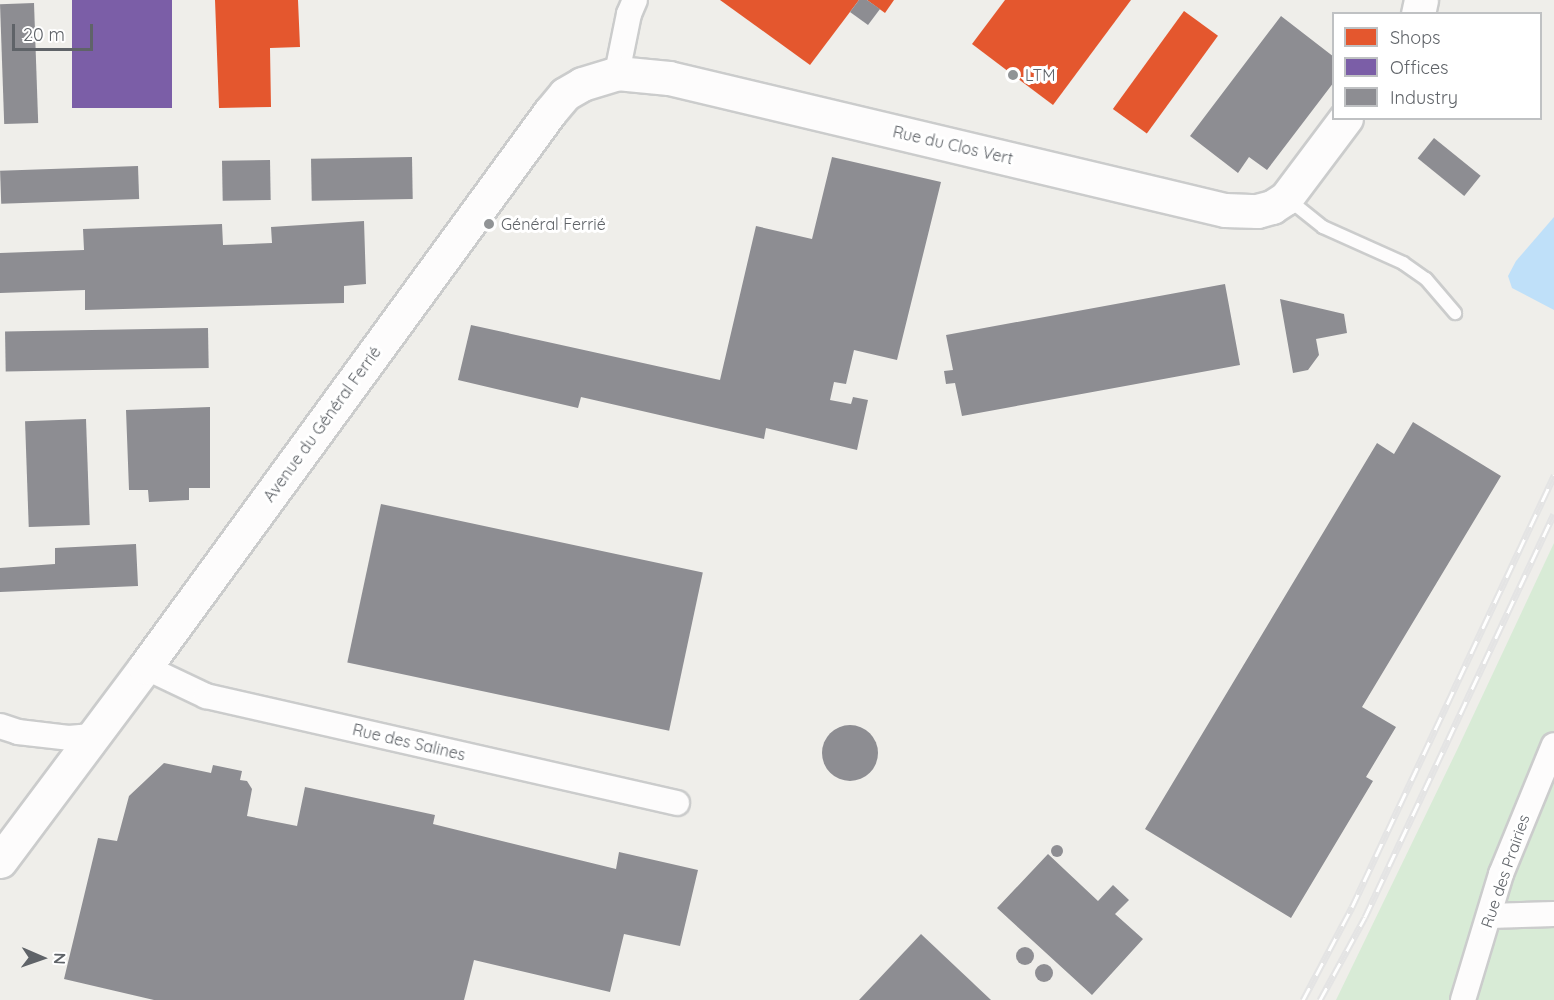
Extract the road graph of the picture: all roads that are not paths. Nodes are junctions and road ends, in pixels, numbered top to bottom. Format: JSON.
{"nodes":[{"id":1,"x":635,"y":0,"type":"edge"},
{"id":2,"x":617,"y":73,"type":"junction"},
{"id":3,"x":1344,"y":120,"type":"edge"},
{"id":4,"x":1286,"y":198,"type":"junction"},
{"id":5,"x":1455,"y":313,"type":"dead end"},
{"id":6,"x":145,"y":667,"type":"junction"},
{"id":7,"x":0,"y":726,"type":"edge"},
{"id":8,"x":94,"y":736,"type":"junction"},
{"id":9,"x":1554,"y":745,"type":"edge"},
{"id":10,"x":677,"y":803,"type":"dead end"},
{"id":11,"x":0,"y":861,"type":"edge"},
{"id":12,"x":1554,"y":914,"type":"edge"},
{"id":13,"x":1489,"y":916,"type":"junction"},
{"id":14,"x":1463,"y":1000,"type":"edge"}],
"edges":[{"from":1,"to":2,"type":"street"},
{"from":2,"to":4,"type":"street","name":"Rue du Clos Vert"},
{"from":2,"to":6,"type":"street","name":"Avenue du Général Ferrié"},
{"from":3,"to":4,"type":"street","name":"Rue du Clos Vert"},
{"from":4,"to":5,"type":"lane"},
{"from":6,"to":8,"type":"street","name":"Avenue du Général Ferrié"},
{"from":6,"to":10,"type":"street","name":"Rue des Salines"},
{"from":7,"to":8,"type":"street"},
{"from":8,"to":11,"type":"street","name":"Avenue du Général Ferrié"},
{"from":9,"to":13,"type":"street","name":"Rue des Prairies"},
{"from":12,"to":13,"type":"street"},
{"from":13,"to":14,"type":"street","name":"Rue des Prairies"}]}
